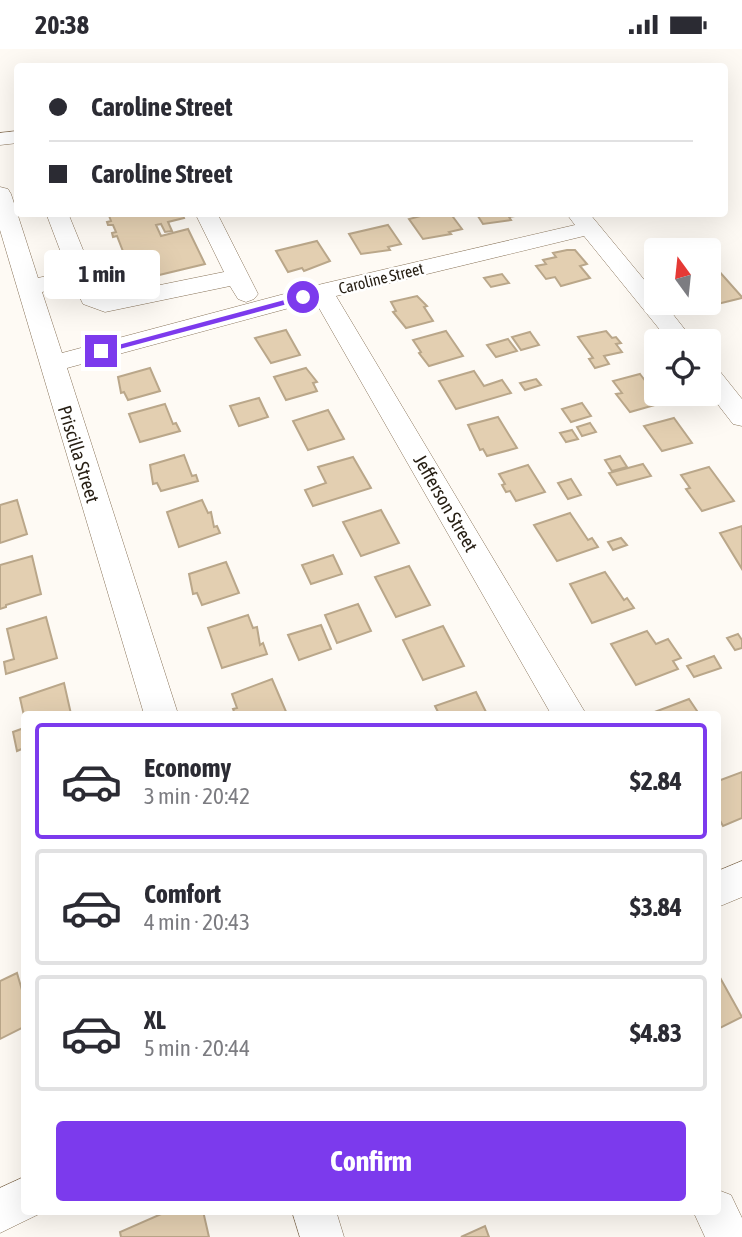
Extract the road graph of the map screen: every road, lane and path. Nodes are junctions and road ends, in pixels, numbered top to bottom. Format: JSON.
{"nodes":[{"id":1,"x":8,"y":204,"type":"edge"},
{"id":2,"x":59,"y":217,"type":"edge"},
{"id":3,"x":208,"y":217,"type":"edge"},
{"id":4,"x":584,"y":221,"type":"edge"},
{"id":5,"x":81,"y":276,"type":"junction"},
{"id":6,"x":238,"y":277,"type":"junction"},
{"id":7,"x":29,"y":288,"type":"junction"},
{"id":8,"x":322,"y":292,"type":"junction"},
{"id":9,"x":156,"y":295,"type":"junction"},
{"id":10,"x":254,"y":310,"type":"junction"},
{"id":11,"x":672,"y":329,"type":"edge"},
{"id":12,"x":176,"y":331,"type":"junction"},
{"id":13,"x":51,"y":364,"type":"junction"},
{"id":14,"x":721,"y":390,"type":"edge"},
{"id":15,"x":742,"y":417,"type":"edge"},
{"id":16,"x":160,"y":711,"type":"edge"},
{"id":17,"x":567,"y":711,"type":"edge"},
{"id":18,"x":742,"y":879,"type":"edge"},
{"id":19,"x":721,"y":888,"type":"edge"},
{"id":20,"x":21,"y":1200,"type":"edge"},
{"id":21,"x":0,"y":1211,"type":"edge"},
{"id":22,"x":315,"y":1215,"type":"edge"},
{"id":23,"x":717,"y":1215,"type":"edge"},
{"id":24,"x":322,"y":1237,"type":"edge"},
{"id":25,"x":728,"y":1237,"type":"edge"}],
"edges":[{"from":1,"to":7,"type":"street","name":"Priscilla Street"},
{"from":2,"to":5,"type":"street"},
{"from":3,"to":6,"type":"street"},
{"from":4,"to":8,"type":"street","name":"Caroline Street"},
{"from":4,"to":11,"type":"street"},
{"from":5,"to":7,"type":"street"},
{"from":5,"to":9,"type":"street"},
{"from":6,"to":9,"type":"street"},
{"from":6,"to":10,"type":"street"},
{"from":7,"to":13,"type":"street","name":"Priscilla Street"},
{"from":8,"to":10,"type":"street","name":"Caroline Street"},
{"from":8,"to":17,"type":"street","name":"Jefferson Street"},
{"from":9,"to":12,"type":"street"},
{"from":10,"to":12,"type":"street","name":"Caroline Street"},
{"from":12,"to":13,"type":"street","name":"Caroline Street"},
{"from":13,"to":16,"type":"street","name":"Priscilla Street"},
{"from":14,"to":15,"type":"street"},
{"from":18,"to":19,"type":"street"},
{"from":20,"to":21,"type":"street"},
{"from":22,"to":24,"type":"street"},
{"from":23,"to":25,"type":"street"}]}
